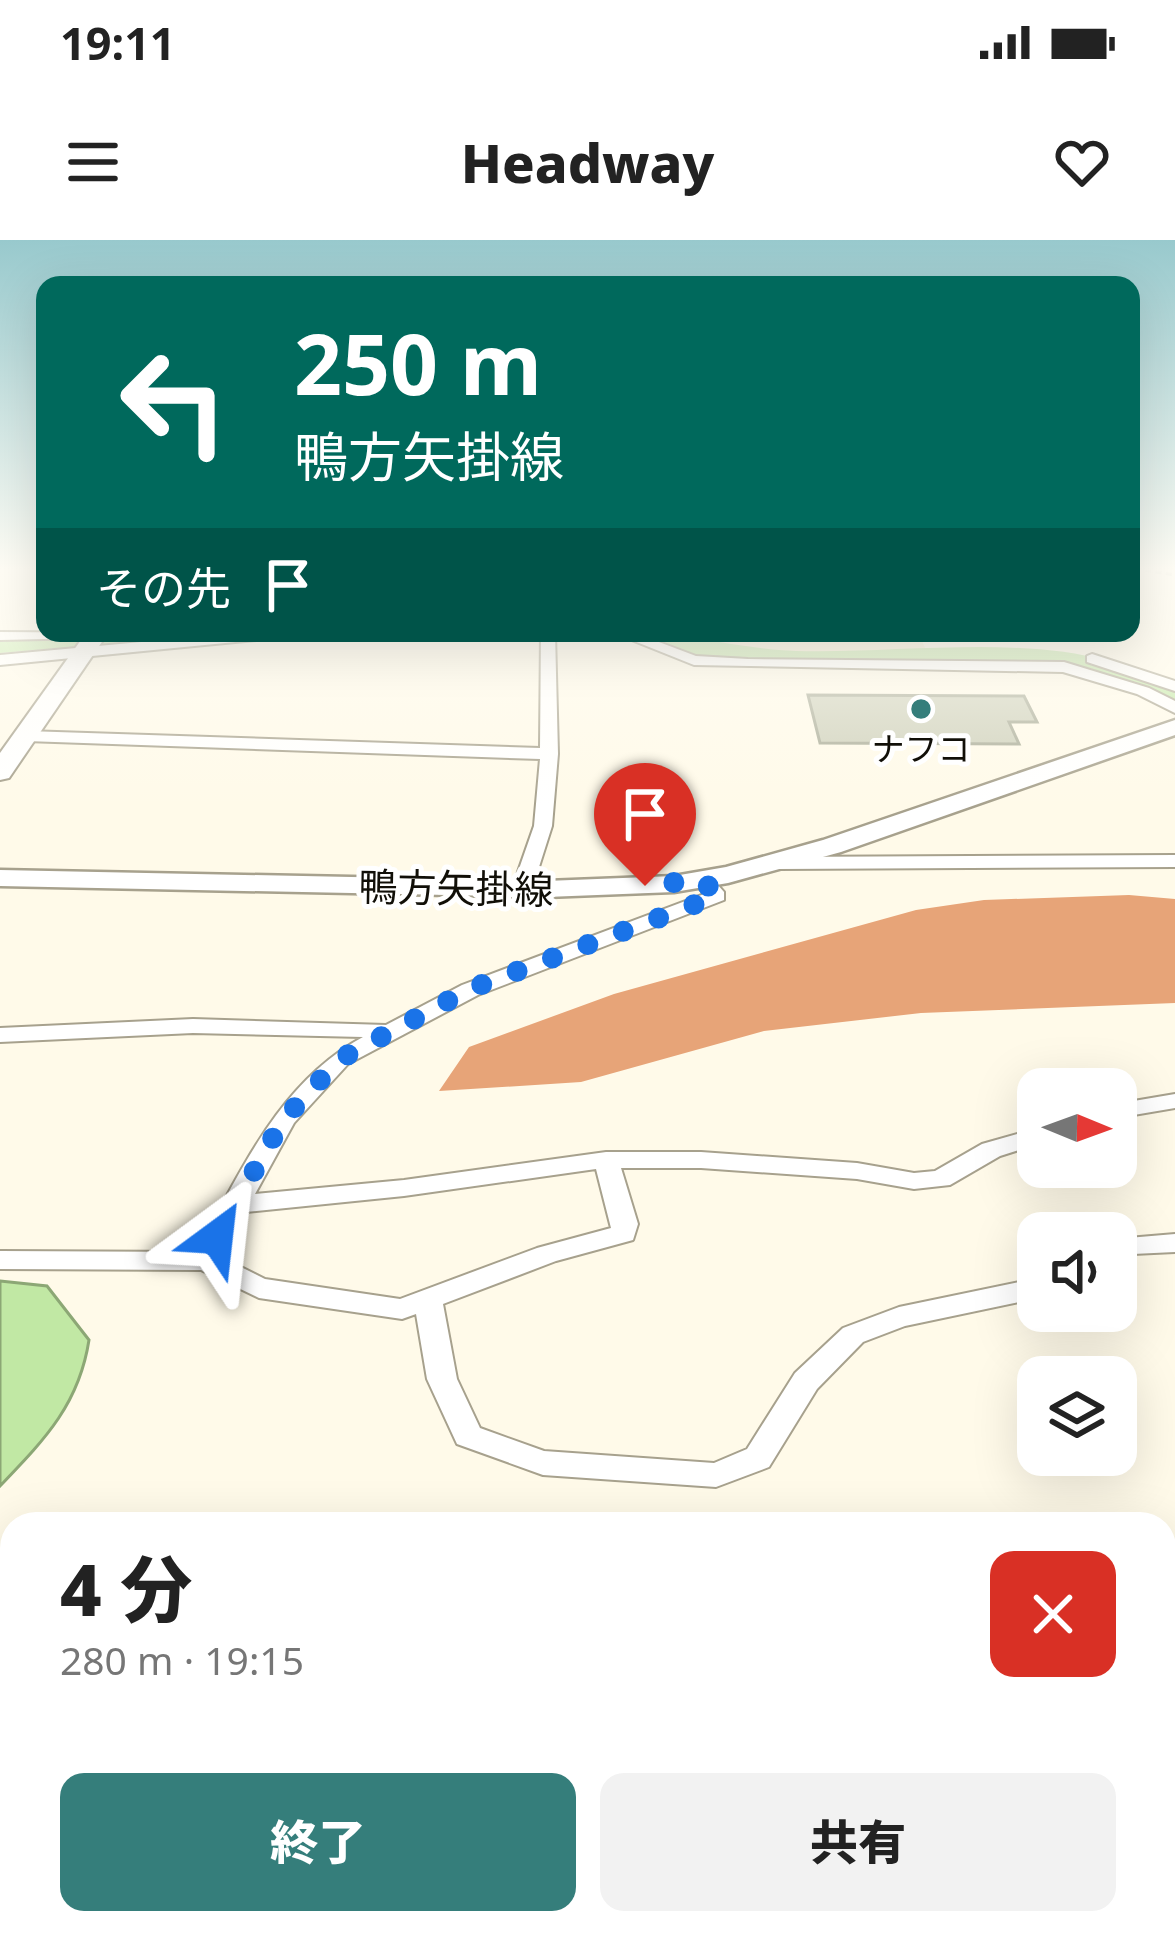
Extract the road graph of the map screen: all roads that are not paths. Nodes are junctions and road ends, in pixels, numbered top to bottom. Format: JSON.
{"nodes":[{"id":1,"x":64,"y":649,"type":"edge"},
{"id":2,"x":84,"y":649,"type":"edge"},
{"id":3,"x":548,"y":649,"type":"edge"},
{"id":4,"x":664,"y":649,"type":"edge"},
{"id":5,"x":925,"y":650,"type":"dead end"},
{"id":6,"x":0,"y":660,"type":"edge"},
{"id":7,"x":1066,"y":662,"type":"junction"},
{"id":8,"x":1175,"y":686,"type":"edge"},
{"id":9,"x":1175,"y":708,"type":"edge"},
{"id":10,"x":1175,"y":727,"type":"edge"},
{"id":11,"x":26,"y":736,"type":"junction"},
{"id":12,"x":549,"y":754,"type":"junction"},
{"id":13,"x":0,"y":772,"type":"edge"},
{"id":14,"x":778,"y":862,"type":"junction"},
{"id":15,"x":1175,"y":862,"type":"edge"},
{"id":16,"x":0,"y":878,"type":"edge"},
{"id":17,"x":702,"y":879,"type":"junction"},
{"id":18,"x":522,"y":889,"type":"junction"},
{"id":19,"x":386,"y":1032,"type":"junction"},
{"id":20,"x":0,"y":1035,"type":"edge"},
{"id":21,"x":1175,"y":1101,"type":"edge"},
{"id":22,"x":1137,"y":1108,"type":"edge"},
{"id":23,"x":1017,"y":1142,"type":"edge"},
{"id":24,"x":606,"y":1160,"type":"junction"},
{"id":25,"x":237,"y":1204,"type":"junction"},
{"id":26,"x":1175,"y":1243,"type":"edge"},
{"id":27,"x":1137,"y":1245,"type":"edge"},
{"id":28,"x":0,"y":1261,"type":"edge"},
{"id":29,"x":205,"y":1261,"type":"junction"},
{"id":30,"x":1017,"y":1292,"type":"edge"},
{"id":31,"x":428,"y":1299,"type":"junction"}],
"edges":[{"from":1,"to":6,"type":"street"},
{"from":2,"to":11,"type":"main road"},
{"from":3,"to":12,"type":"street"},
{"from":4,"to":7,"type":"street"},
{"from":5,"to":7,"type":"street"},
{"from":7,"to":8,"type":"street"},
{"from":7,"to":9,"type":"street"},
{"from":10,"to":14,"type":"main road","name":"鴨方矢掛線"},
{"from":11,"to":12,"type":"street"},
{"from":11,"to":13,"type":"main road"},
{"from":12,"to":18,"type":"street"},
{"from":14,"to":15,"type":"street"},
{"from":14,"to":17,"type":"main road","name":"鴨方矢掛線"},
{"from":16,"to":18,"type":"main road","name":"鴨方矢掛線"},
{"from":17,"to":18,"type":"main road","name":"鴨方矢掛線"},
{"from":17,"to":19,"type":"street"},
{"from":19,"to":20,"type":"street"},
{"from":19,"to":25,"type":"street"},
{"from":21,"to":22,"type":"street"},
{"from":23,"to":24,"type":"street"},
{"from":24,"to":25,"type":"street"},
{"from":24,"to":31,"type":"street"},
{"from":25,"to":29,"type":"street"},
{"from":26,"to":27,"type":"street"},
{"from":28,"to":29,"type":"street"},
{"from":29,"to":31,"type":"street"},
{"from":30,"to":31,"type":"street"}]}
